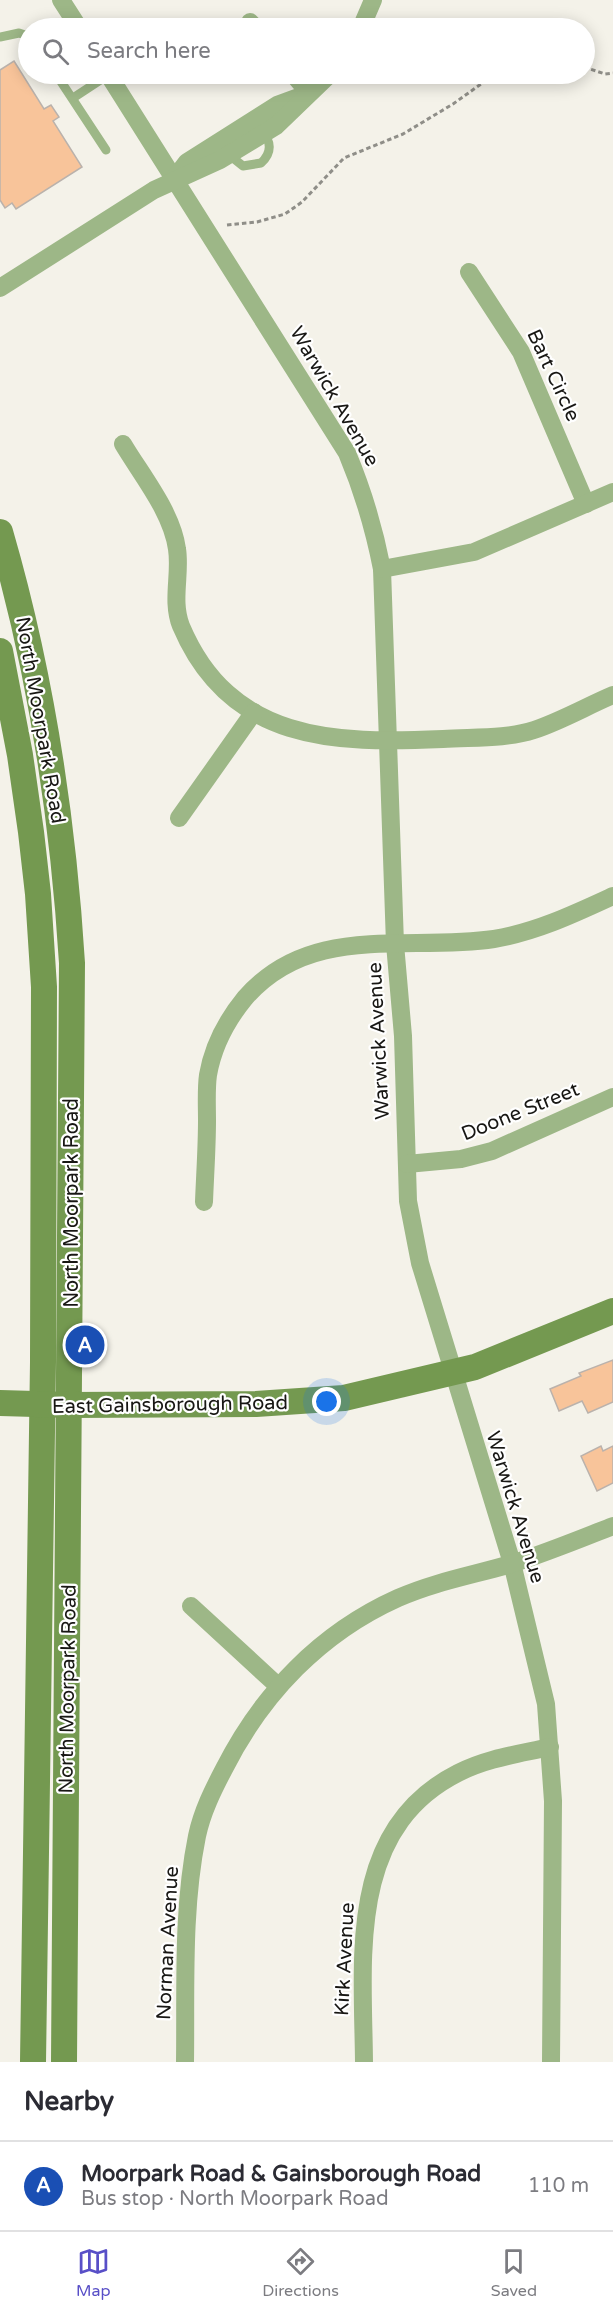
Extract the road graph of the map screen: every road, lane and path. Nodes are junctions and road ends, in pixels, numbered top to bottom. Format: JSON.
{"nodes":[{"id":1,"x":61,"y":0,"type":"edge"},
{"id":2,"x":373,"y":0,"type":"edge"},
{"id":3,"x":73,"y":18,"type":"edge"},
{"id":4,"x":366,"y":18,"type":"edge"},
{"id":5,"x":18,"y":33,"type":"edge"},
{"id":6,"x":0,"y":37,"type":"edge"},
{"id":7,"x":595,"y":70,"type":"edge"},
{"id":8,"x":613,"y":73,"type":"edge"},
{"id":9,"x":63,"y":84,"type":"edge"},
{"id":10,"x":93,"y":84,"type":"edge"},
{"id":11,"x":114,"y":84,"type":"edge"},
{"id":12,"x":301,"y":84,"type":"edge"},
{"id":13,"x":319,"y":84,"type":"edge"},
{"id":14,"x":481,"y":84,"type":"edge"},
{"id":15,"x":309,"y":93,"type":"junction"},
{"id":16,"x":73,"y":98,"type":"junction"},
{"id":17,"x":238,"y":131,"type":"junction"},
{"id":18,"x":264,"y":133,"type":"junction"},
{"id":19,"x":106,"y":150,"type":"dead end"},
{"id":20,"x":231,"y":154,"type":"junction"},
{"id":21,"x":174,"y":179,"type":"junction"},
{"id":22,"x":227,"y":225,"type":"dead end"},
{"id":23,"x":469,"y":272,"type":"dead end"},
{"id":24,"x":0,"y":288,"type":"edge"},
{"id":25,"x":123,"y":444,"type":"dead end"},
{"id":26,"x":613,"y":492,"type":"edge"},
{"id":27,"x":586,"y":504,"type":"junction"},
{"id":28,"x":0,"y":532,"type":"edge"},
{"id":29,"x":382,"y":569,"type":"junction"},
{"id":30,"x":0,"y":651,"type":"edge"},
{"id":31,"x":613,"y":695,"type":"edge"},
{"id":32,"x":254,"y":712,"type":"junction"},
{"id":33,"x":389,"y":741,"type":"junction"},
{"id":34,"x":179,"y":818,"type":"dead end"},
{"id":35,"x":613,"y":896,"type":"edge"},
{"id":36,"x":395,"y":944,"type":"junction"},
{"id":37,"x":613,"y":1097,"type":"edge"},
{"id":38,"x":407,"y":1164,"type":"junction"},
{"id":39,"x":204,"y":1202,"type":"dead end"},
{"id":40,"x":613,"y":1311,"type":"edge"},
{"id":41,"x":453,"y":1374,"type":"junction"},
{"id":42,"x":0,"y":1403,"type":"edge"},
{"id":43,"x":41,"y":1405,"type":"junction"},
{"id":44,"x":70,"y":1406,"type":"junction"},
{"id":45,"x":613,"y":1526,"type":"edge"},
{"id":46,"x":512,"y":1563,"type":"junction"},
{"id":47,"x":191,"y":1606,"type":"dead end"},
{"id":48,"x":278,"y":1686,"type":"junction"},
{"id":49,"x":550,"y":1747,"type":"junction"},
{"id":50,"x":33,"y":2062,"type":"edge"},
{"id":51,"x":64,"y":2062,"type":"edge"},
{"id":52,"x":185,"y":2062,"type":"edge"},
{"id":53,"x":364,"y":2062,"type":"edge"},
{"id":54,"x":551,"y":2062,"type":"edge"}],
"edges":[{"from":1,"to":3,"type":"street"},
{"from":2,"to":4,"type":"street"},
{"from":5,"to":6,"type":"lane"},
{"from":7,"to":8,"type":"path"},
{"from":9,"to":16,"type":"lane"},
{"from":10,"to":16,"type":"lane"},
{"from":11,"to":21,"type":"street","name":"Warwick Avenue"},
{"from":12,"to":15,"type":"street"},
{"from":13,"to":15,"type":"street"},
{"from":14,"to":22,"type":"path"},
{"from":15,"to":17,"type":"street"},
{"from":15,"to":18,"type":"street"},
{"from":16,"to":19,"type":"lane"},
{"from":17,"to":18,"type":"lane"},
{"from":17,"to":20,"type":"lane"},
{"from":17,"to":21,"type":"street"},
{"from":18,"to":20,"type":"street"},
{"from":20,"to":21,"type":"street"},
{"from":21,"to":24,"type":"street"},
{"from":21,"to":29,"type":"street","name":"Warwick Avenue"},
{"from":23,"to":27,"type":"street","name":"Bart Circle"},
{"from":25,"to":32,"type":"street"},
{"from":26,"to":27,"type":"street"},
{"from":27,"to":29,"type":"street"},
{"from":28,"to":44,"type":"main road","name":"North Moorpark Road"},
{"from":29,"to":33,"type":"street","name":"Warwick Avenue"},
{"from":30,"to":43,"type":"main road","name":"North Moorpark Road"},
{"from":31,"to":33,"type":"street"},
{"from":32,"to":33,"type":"street"},
{"from":32,"to":34,"type":"street"},
{"from":33,"to":36,"type":"street","name":"Warwick Avenue"},
{"from":35,"to":36,"type":"street"},
{"from":36,"to":38,"type":"street","name":"Warwick Avenue"},
{"from":36,"to":39,"type":"street"},
{"from":37,"to":38,"type":"street","name":"Doone Street"},
{"from":38,"to":41,"type":"street","name":"Warwick Avenue"},
{"from":40,"to":41,"type":"main road","name":"East Gainsborough Road"},
{"from":41,"to":44,"type":"main road","name":"East Gainsborough Road"},
{"from":41,"to":46,"type":"street","name":"Warwick Avenue"},
{"from":42,"to":43,"type":"main road","name":"East Gainsborough Road"},
{"from":43,"to":44,"type":"main road","name":"East Gainsborough Road"},
{"from":43,"to":50,"type":"main road","name":"North Moorpark Road"},
{"from":44,"to":51,"type":"main road","name":"North Moorpark Road"},
{"from":45,"to":46,"type":"street","name":"Norman Avenue"},
{"from":46,"to":48,"type":"street","name":"Norman Avenue"},
{"from":46,"to":49,"type":"street","name":"Warwick Avenue"},
{"from":47,"to":48,"type":"street"},
{"from":48,"to":52,"type":"street","name":"Norman Avenue"},
{"from":49,"to":53,"type":"street","name":"Kirk Avenue"},
{"from":49,"to":54,"type":"street","name":"Warwick Avenue"}]}
